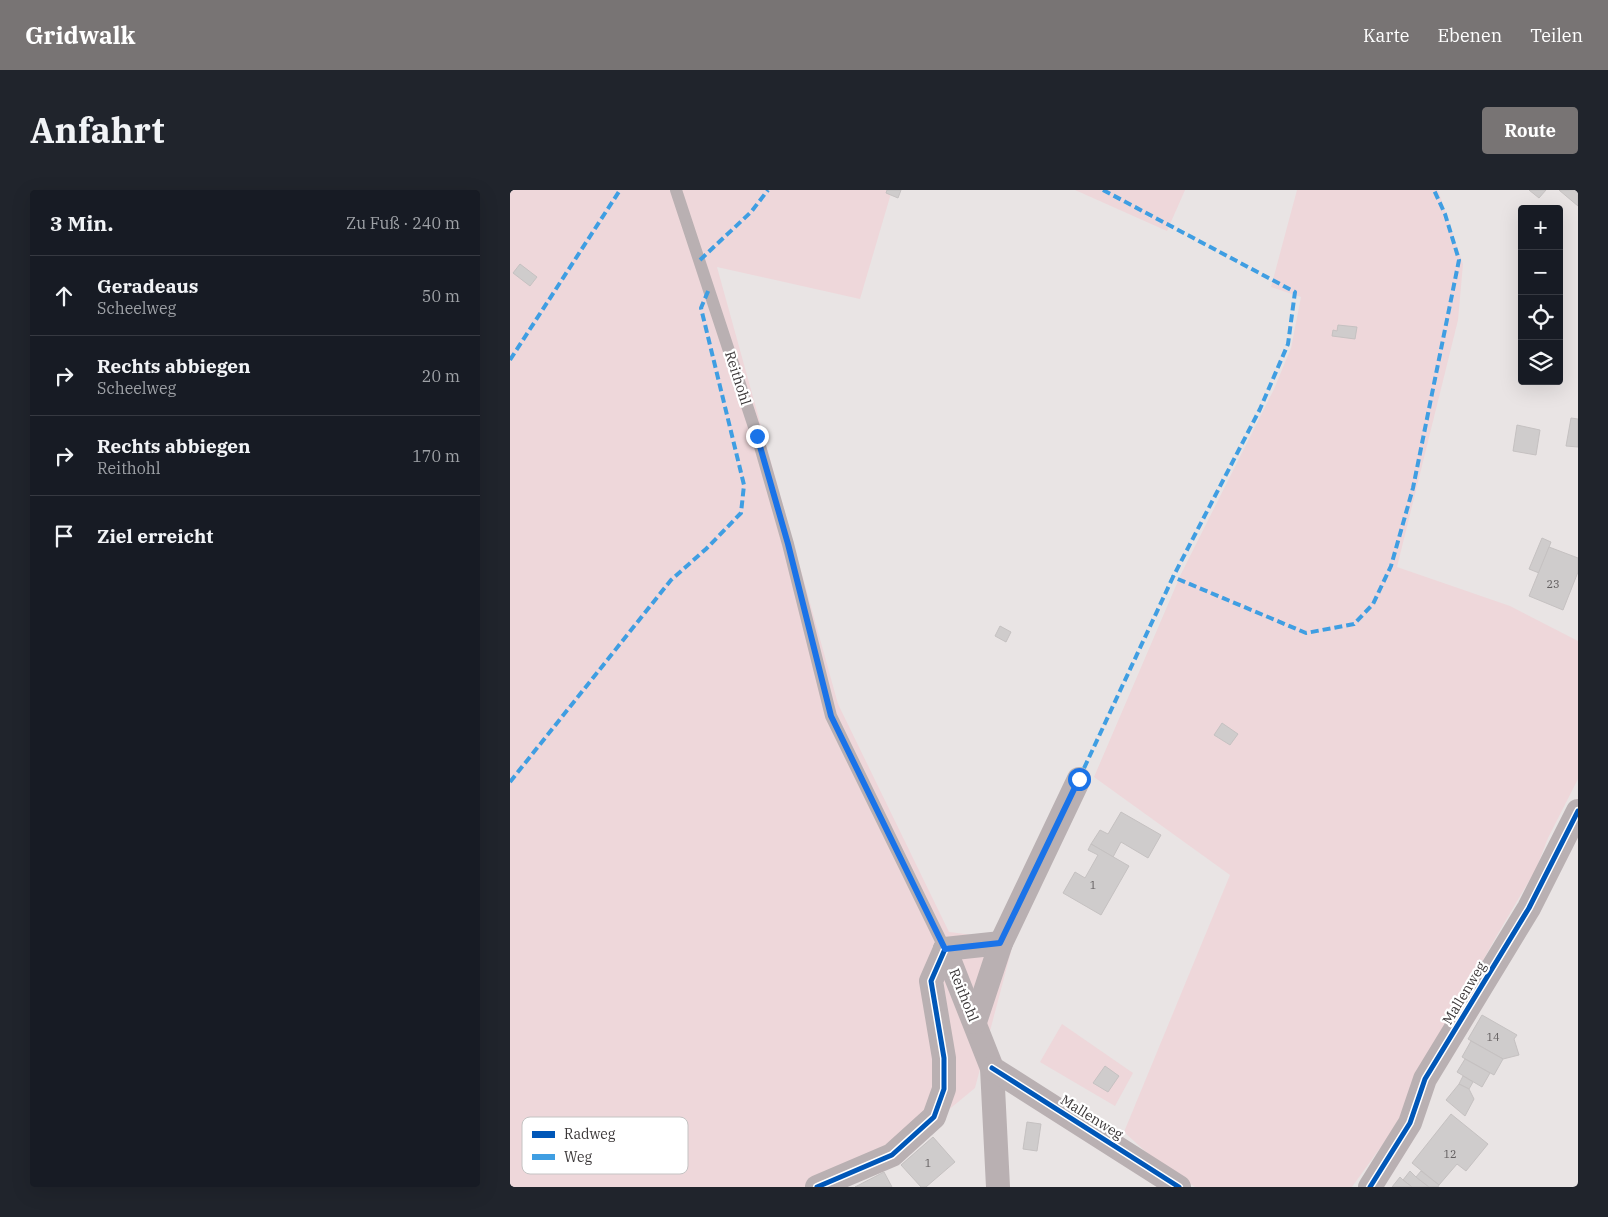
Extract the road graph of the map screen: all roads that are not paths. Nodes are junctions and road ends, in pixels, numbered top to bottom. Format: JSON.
{"nodes":[{"id":1,"x":676,"y":190,"type":"edge"},
{"id":2,"x":1079,"y":779,"type":"dead end"},
{"id":3,"x":1578,"y":811,"type":"edge"},
{"id":4,"x":1000,"y":943,"type":"junction"},
{"id":5,"x":945,"y":949,"type":"junction"},
{"id":6,"x":975,"y":1022,"type":"junction"},
{"id":7,"x":992,"y":1068,"type":"junction"},
{"id":8,"x":817,"y":1187,"type":"edge"},
{"id":9,"x":998,"y":1187,"type":"edge"},
{"id":10,"x":1179,"y":1187,"type":"edge"},
{"id":11,"x":1370,"y":1187,"type":"edge"}],
"edges":[{"from":1,"to":5,"type":"lane","name":"Reithohl"},
{"from":2,"to":4,"type":"street"},
{"from":3,"to":11,"type":"street","name":"Mallenweg"},
{"from":4,"to":5,"type":"street"},
{"from":4,"to":6,"type":"street"},
{"from":5,"to":6,"type":"street","name":"Reithohl"},
{"from":5,"to":8,"type":"street"},
{"from":6,"to":7,"type":"street","name":"Reithohl"},
{"from":7,"to":9,"type":"street","name":"Reithohl"},
{"from":7,"to":10,"type":"street","name":"Mallenweg"}]}
